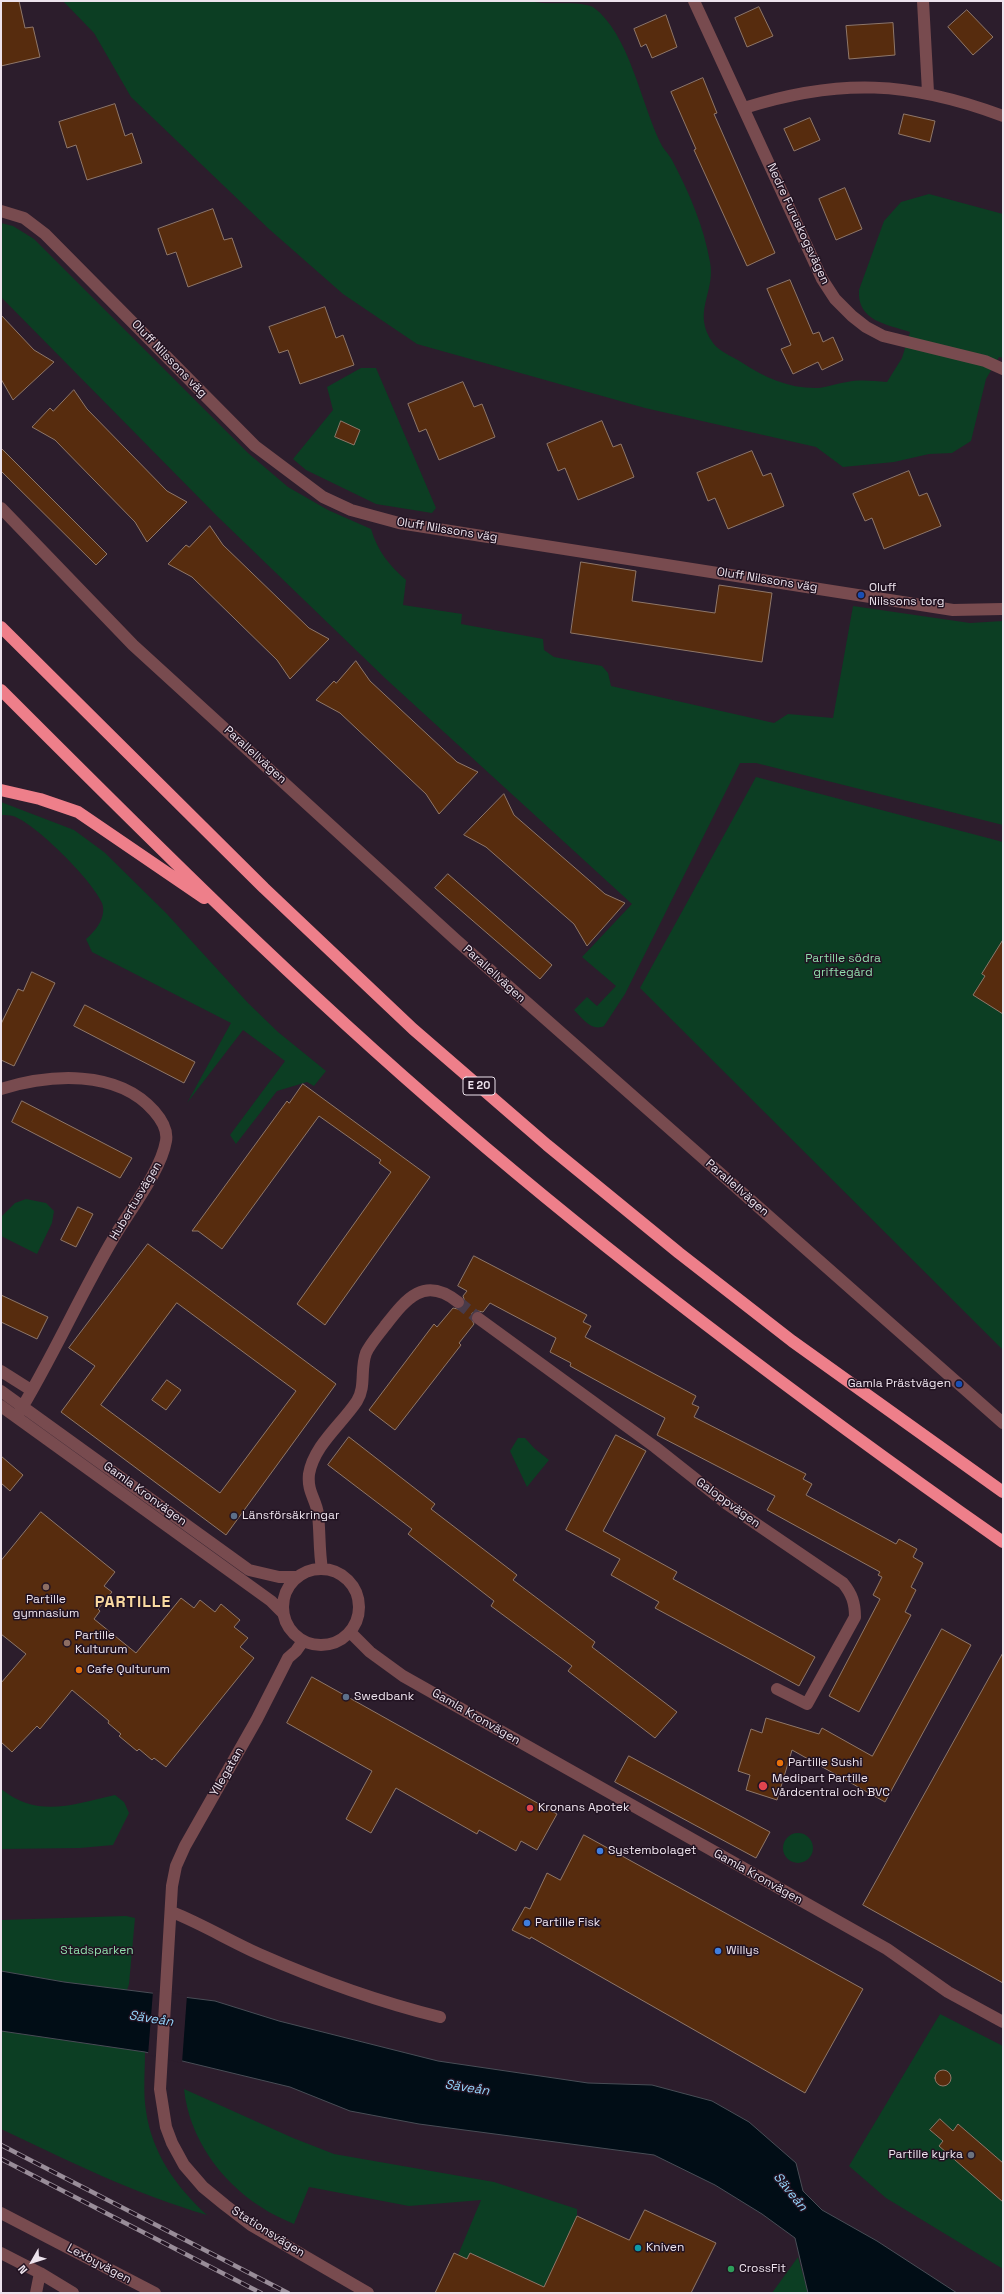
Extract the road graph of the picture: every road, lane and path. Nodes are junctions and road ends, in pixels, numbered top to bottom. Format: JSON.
{"nodes":[{"id":1,"x":694,"y":1,"type":"edge"},
{"id":2,"x":923,"y":1,"type":"edge"},
{"id":3,"x":928,"y":92,"type":"junction"},
{"id":4,"x":744,"y":108,"type":"junction"},
{"id":5,"x":1003,"y":116,"type":"edge"},
{"id":6,"x":1,"y":211,"type":"edge"},
{"id":7,"x":1003,"y":369,"type":"edge"},
{"id":8,"x":1,"y":508,"type":"edge"},
{"id":9,"x":1003,"y":609,"type":"edge"},
{"id":10,"x":1,"y":628,"type":"edge"},
{"id":11,"x":1,"y":690,"type":"edge"},
{"id":12,"x":1,"y":790,"type":"edge"},
{"id":13,"x":231,"y":917,"type":"junction"},
{"id":14,"x":1,"y":1088,"type":"edge"},
{"id":15,"x":458,"y":1302,"type":"tunnel mouth"},
{"id":16,"x":478,"y":1318,"type":"tunnel mouth"},
{"id":17,"x":1,"y":1371,"type":"edge"},
{"id":18,"x":31,"y":1390,"type":"junction"},
{"id":19,"x":1,"y":1391,"type":"edge"},
{"id":20,"x":1,"y":1406,"type":"edge"},
{"id":21,"x":23,"y":1406,"type":"junction"},
{"id":22,"x":17,"y":1416,"type":"junction"},
{"id":23,"x":1003,"y":1423,"type":"edge"},
{"id":24,"x":1003,"y":1492,"type":"edge"},
{"id":25,"x":1003,"y":1542,"type":"edge"},
{"id":26,"x":322,"y":1569,"type":"junction"},
{"id":27,"x":296,"y":1577,"type":"junction"},
{"id":28,"x":283,"y":1613,"type":"junction"},
{"id":29,"x":350,"y":1632,"type":"junction"},
{"id":30,"x":303,"y":1641,"type":"junction"},
{"id":31,"x":777,"y":1688,"type":"dead end"},
{"id":32,"x":172,"y":1912,"type":"junction"},
{"id":33,"x":440,"y":2017,"type":"dead end"},
{"id":34,"x":1003,"y":2022,"type":"edge"},
{"id":35,"x":161,"y":2065,"type":"joint"},
{"id":36,"x":1,"y":2212,"type":"edge"},
{"id":37,"x":1,"y":2253,"type":"edge"},
{"id":38,"x":40,"y":2273,"type":"junction"},
{"id":39,"x":36,"y":2293,"type":"edge"},
{"id":40,"x":73,"y":2293,"type":"edge"},
{"id":41,"x":155,"y":2293,"type":"edge"},
{"id":42,"x":368,"y":2293,"type":"edge"}],
"edges":[{"from":1,"to":4,"type":"street","name":"Nedre Furuskogsvägen"},
{"from":2,"to":3,"type":"street"},
{"from":3,"to":4,"type":"street"},
{"from":3,"to":5,"type":"street"},
{"from":4,"to":7,"type":"street","name":"Nedre Furuskogsvägen"},
{"from":6,"to":9,"type":"street","name":"Oluff Nilssons väg"},
{"from":8,"to":23,"type":"street","name":"Parallellvägen"},
{"from":10,"to":24,"type":"highway","number":"E 20"},
{"from":11,"to":13,"type":"highway"},
{"from":12,"to":13,"type":"highway"},
{"from":13,"to":25,"type":"highway"},
{"from":14,"to":18,"type":"street","name":"Hubertusvägen"},
{"from":15,"to":26,"type":"street"},
{"from":16,"to":31,"type":"street","name":"Galoppvägen"},
{"from":17,"to":18,"type":"street"},
{"from":18,"to":21,"type":"street","name":"Hubertusvägen"},
{"from":19,"to":21,"type":"street","name":"Gamla Kronvägen"},
{"from":20,"to":22,"type":"street","name":"Gamla Kronvägen"},
{"from":21,"to":22,"type":"street","name":"Hubertusvägen"},
{"from":21,"to":27,"type":"street","name":"Gamla Kronvägen"},
{"from":22,"to":28,"type":"street","name":"Gamla Kronvägen"},
{"from":26,"to":27,"type":"street"},
{"from":26,"to":29,"type":"street"},
{"from":27,"to":28,"type":"street"},
{"from":28,"to":30,"type":"street"},
{"from":29,"to":30,"type":"street"},
{"from":29,"to":34,"type":"street","name":"Gamla Kronvägen"},
{"from":30,"to":32,"type":"street","name":"Yllegatan"},
{"from":32,"to":33,"type":"street"},
{"from":32,"to":35,"type":"street","name":"Yllegatan"},
{"from":35,"to":42,"type":"street","name":"Stationsvägen"},
{"from":36,"to":41,"type":"street","name":"Lexbyvägen"},
{"from":37,"to":38,"type":"street"},
{"from":38,"to":39,"type":"street"},
{"from":38,"to":40,"type":"street"}]}
